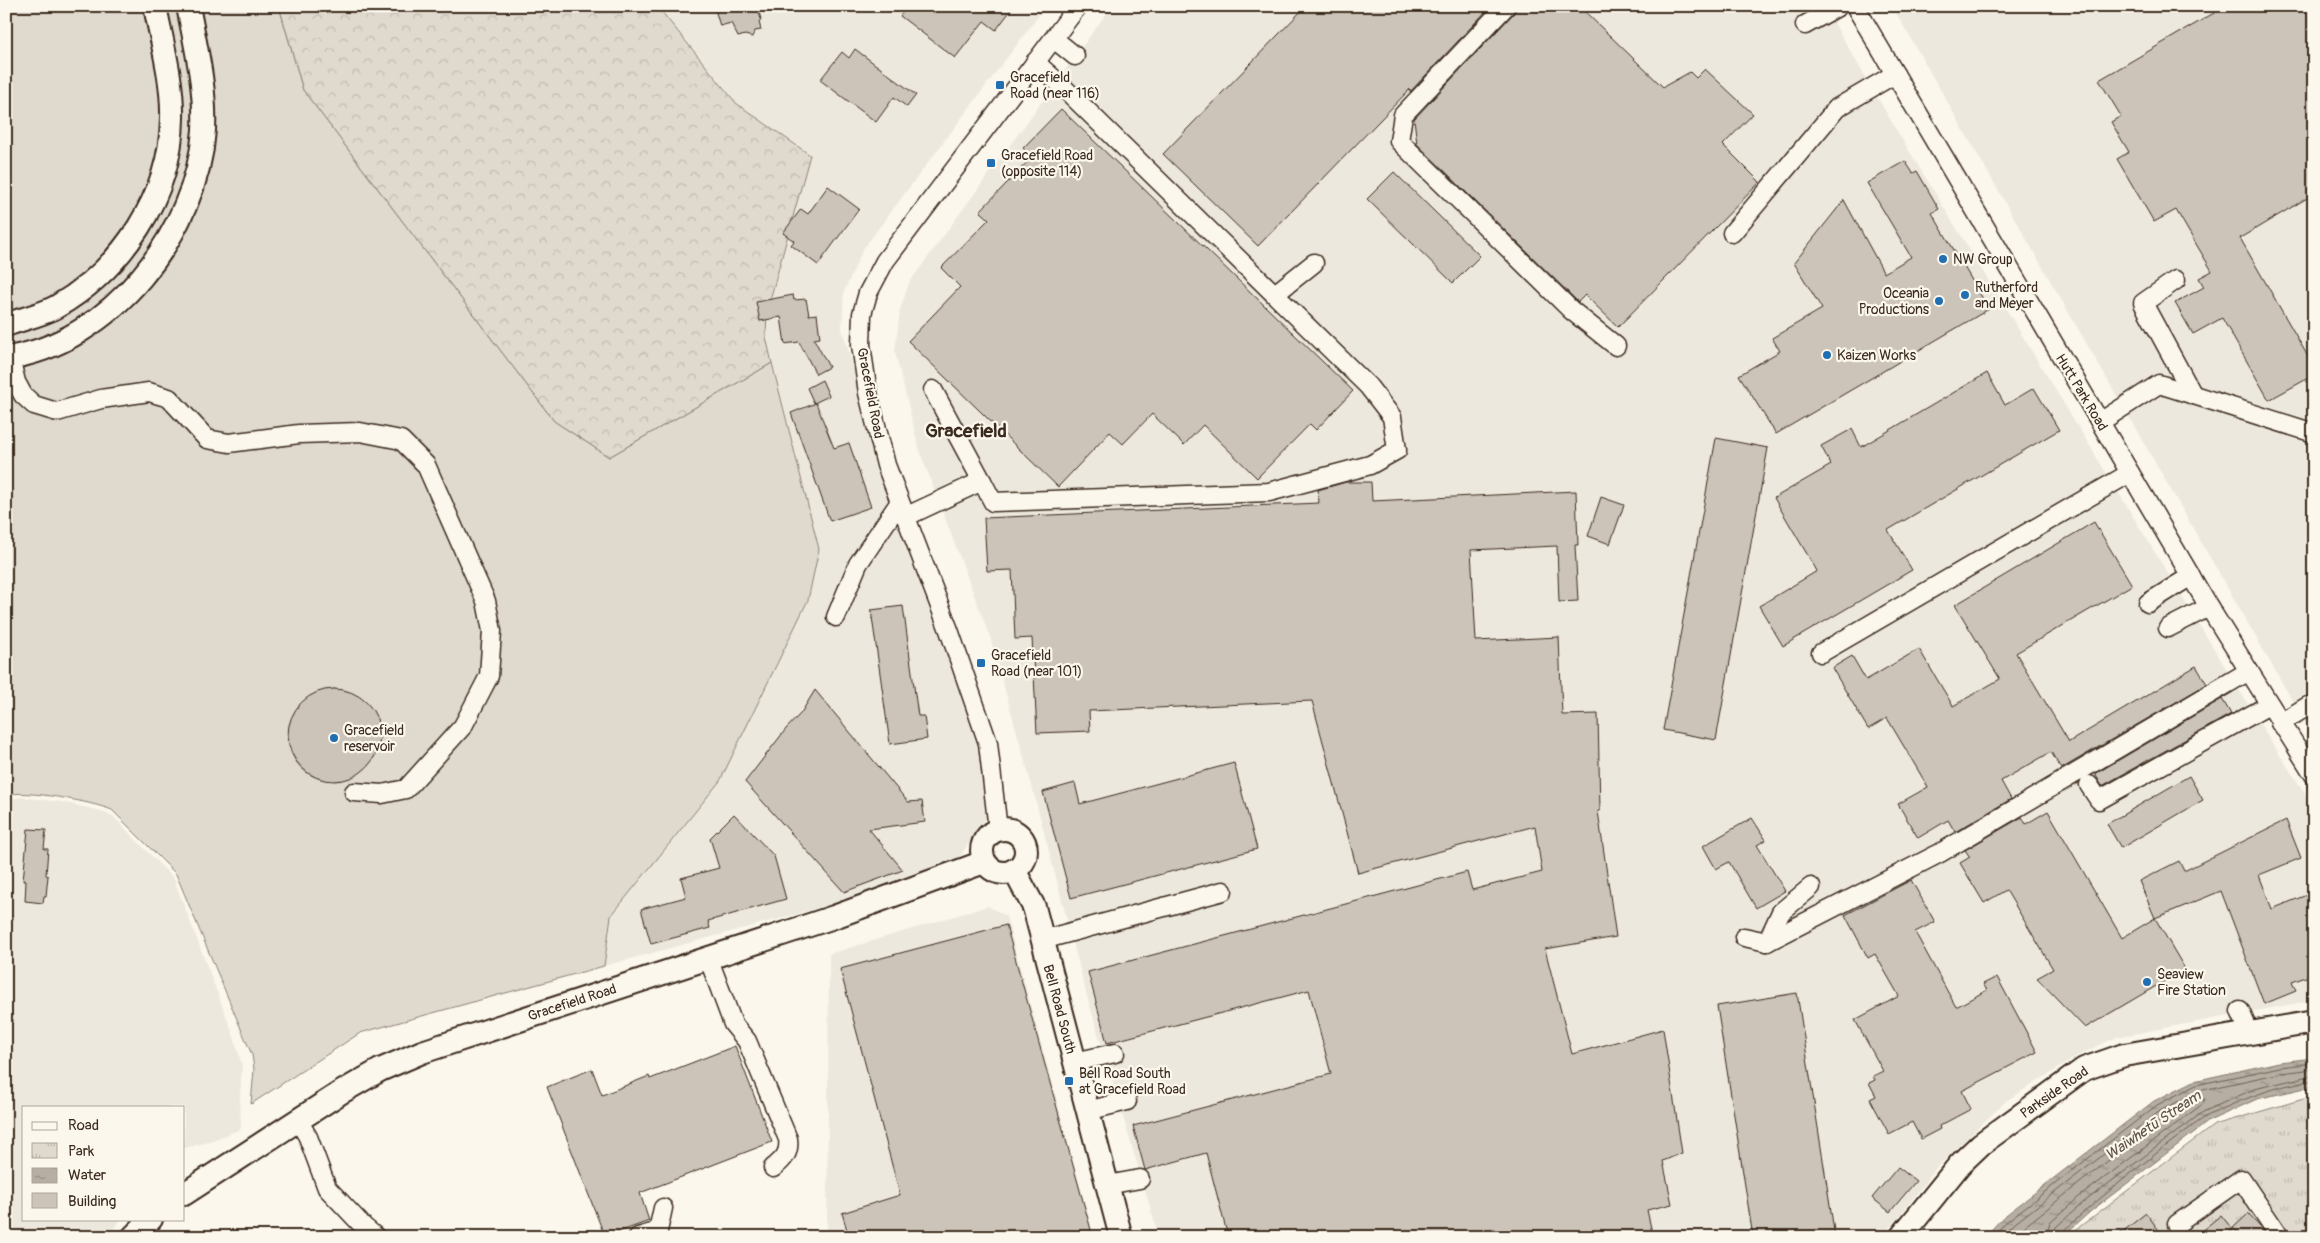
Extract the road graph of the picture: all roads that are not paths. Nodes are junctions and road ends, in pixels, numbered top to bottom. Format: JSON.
{"nodes":[{"id":1,"x":155,"y":6,"type":"edge"},
{"id":2,"x":188,"y":6,"type":"edge"},
{"id":3,"x":1078,"y":6,"type":"edge"},
{"id":4,"x":1506,"y":6,"type":"edge"},
{"id":5,"x":1839,"y":6,"type":"edge"},
{"id":6,"x":1855,"y":6,"type":"edge"},
{"id":7,"x":1805,"y":25,"type":"dead end"},
{"id":8,"x":1054,"y":39,"type":"junction"},
{"id":9,"x":1075,"y":56,"type":"dead end"},
{"id":10,"x":1035,"y":62,"type":"junction"},
{"id":11,"x":1895,"y":74,"type":"junction"},
{"id":12,"x":1732,"y":233,"type":"dead end"},
{"id":13,"x":1314,"y":263,"type":"dead end"},
{"id":14,"x":2176,"y":280,"type":"dead end"},
{"id":15,"x":1274,"y":294,"type":"junction"},
{"id":16,"x":6,"y":325,"type":"edge"},
{"id":17,"x":1616,"y":346,"type":"dead end"},
{"id":18,"x":8,"y":358,"type":"edge"},
{"id":19,"x":933,"y":390,"type":"dead end"},
{"id":20,"x":2193,"y":394,"type":"junction"},
{"id":21,"x":2100,"y":422,"type":"junction"},
{"id":22,"x":2314,"y":433,"type":"edge"},
{"id":23,"x":2130,"y":473,"type":"junction"},
{"id":24,"x":982,"y":480,"type":"junction"},
{"id":25,"x":902,"y":510,"type":"junction"},
{"id":26,"x":2191,"y":576,"type":"junction"},
{"id":27,"x":2148,"y":603,"type":"dead end"},
{"id":28,"x":2209,"y":607,"type":"junction"},
{"id":29,"x":836,"y":616,"type":"dead end"},
{"id":30,"x":2168,"y":628,"type":"dead end"},
{"id":31,"x":1821,"y":653,"type":"dead end"},
{"id":32,"x":2249,"y":671,"type":"junction"},
{"id":33,"x":2269,"y":705,"type":"junction"},
{"id":34,"x":2314,"y":707,"type":"edge"},
{"id":35,"x":2280,"y":723,"type":"junction"},
{"id":36,"x":2314,"y":775,"type":"edge"},
{"id":37,"x":2089,"y":785,"type":"dead end"},
{"id":38,"x":354,"y":792,"type":"dead end"},
{"id":39,"x":998,"y":830,"type":"junction"},
{"id":40,"x":984,"y":862,"type":"junction"},
{"id":41,"x":1014,"y":870,"type":"junction"},
{"id":42,"x":1811,"y":887,"type":"dead end"},
{"id":43,"x":1223,"y":891,"type":"dead end"},
{"id":44,"x":1744,"y":937,"type":"dead end"},
{"id":45,"x":1042,"y":940,"type":"junction"},
{"id":46,"x":1767,"y":942,"type":"junction"},
{"id":47,"x":708,"y":957,"type":"junction"},
{"id":48,"x":2240,"y":1011,"type":"dead end"},
{"id":49,"x":2314,"y":1022,"type":"edge"},
{"id":50,"x":2250,"y":1034,"type":"junction"},
{"id":51,"x":1115,"y":1053,"type":"dead end"},
{"id":52,"x":1074,"y":1062,"type":"junction"},
{"id":53,"x":1128,"y":1101,"type":"dead end"},
{"id":54,"x":1087,"y":1111,"type":"junction"},
{"id":55,"x":298,"y":1120,"type":"junction"},
{"id":56,"x":773,"y":1168,"type":"dead end"},
{"id":57,"x":1140,"y":1179,"type":"dead end"},
{"id":58,"x":1107,"y":1185,"type":"junction"},
{"id":59,"x":185,"y":1193,"type":"edge"},
{"id":60,"x":664,"y":1208,"type":"dead end"},
{"id":61,"x":150,"y":1220,"type":"edge"},
{"id":62,"x":2177,"y":1224,"type":"dead end"},
{"id":63,"x":133,"y":1237,"type":"edge"},
{"id":64,"x":376,"y":1237,"type":"edge"},
{"id":65,"x":638,"y":1237,"type":"edge"},
{"id":66,"x":1121,"y":1237,"type":"edge"},
{"id":67,"x":1901,"y":1237,"type":"edge"},
{"id":68,"x":2280,"y":1237,"type":"edge"}],
"edges":[{"from":1,"to":16,"type":"main road"},
{"from":2,"to":18,"type":"main road"},
{"from":3,"to":8,"type":"street","name":"Gracefield Road"},
{"from":4,"to":17,"type":"street"},
{"from":5,"to":7,"type":"street"},
{"from":6,"to":11,"type":"street","name":"Hutt Park Road"},
{"from":8,"to":9,"type":"street"},
{"from":8,"to":10,"type":"street","name":"Gracefield Road"},
{"from":10,"to":15,"type":"street"},
{"from":10,"to":25,"type":"street","name":"Gracefield Road"},
{"from":11,"to":12,"type":"street"},
{"from":11,"to":21,"type":"street","name":"Hutt Park Road"},
{"from":13,"to":15,"type":"street"},
{"from":14,"to":20,"type":"street"},
{"from":15,"to":24,"type":"street"},
{"from":18,"to":38,"type":"street"},
{"from":19,"to":24,"type":"street"},
{"from":20,"to":21,"type":"street"},
{"from":20,"to":22,"type":"street"},
{"from":21,"to":23,"type":"street","name":"Hutt Park Road"},
{"from":23,"to":26,"type":"street","name":"Hutt Park Road"},
{"from":23,"to":31,"type":"street"},
{"from":24,"to":25,"type":"street"},
{"from":25,"to":29,"type":"street"},
{"from":25,"to":39,"type":"street","name":"Gracefield Road"},
{"from":26,"to":27,"type":"street"},
{"from":26,"to":28,"type":"street","name":"Hutt Park Road"},
{"from":28,"to":30,"type":"street"},
{"from":28,"to":32,"type":"street","name":"Hutt Park Road"},
{"from":32,"to":33,"type":"street","name":"Hutt Park Road"},
{"from":32,"to":46,"type":"street"},
{"from":33,"to":35,"type":"street","name":"Hutt Park Road"},
{"from":33,"to":37,"type":"street"},
{"from":34,"to":35,"type":"street"},
{"from":35,"to":36,"type":"street","name":"Hutt Park Road"},
{"from":39,"to":40,"type":"main road"},
{"from":39,"to":41,"type":"main road"},
{"from":40,"to":41,"type":"main road"},
{"from":40,"to":47,"type":"main road","name":"Gracefield Road"},
{"from":41,"to":45,"type":"main road","name":"Bell Road South"},
{"from":42,"to":46,"type":"street"},
{"from":43,"to":45,"type":"street"},
{"from":44,"to":46,"type":"street"},
{"from":45,"to":52,"type":"main road","name":"Bell Road South"},
{"from":47,"to":55,"type":"main road","name":"Gracefield Road"},
{"from":47,"to":56,"type":"street"},
{"from":48,"to":50,"type":"street"},
{"from":49,"to":50,"type":"main road","name":"Parkside Road"},
{"from":50,"to":67,"type":"main road","name":"Parkside Road"},
{"from":51,"to":52,"type":"street"},
{"from":52,"to":54,"type":"main road","name":"Bell Road South"},
{"from":53,"to":54,"type":"street"},
{"from":54,"to":58,"type":"main road","name":"Bell Road South"},
{"from":55,"to":59,"type":"main road","name":"Gracefield Road"},
{"from":55,"to":64,"type":"street"},
{"from":57,"to":58,"type":"street"},
{"from":58,"to":66,"type":"main road","name":"Bell Road South"},
{"from":60,"to":65,"type":"street"},
{"from":61,"to":63,"type":"main road"},
{"from":62,"to":68,"type":"street"}]}
